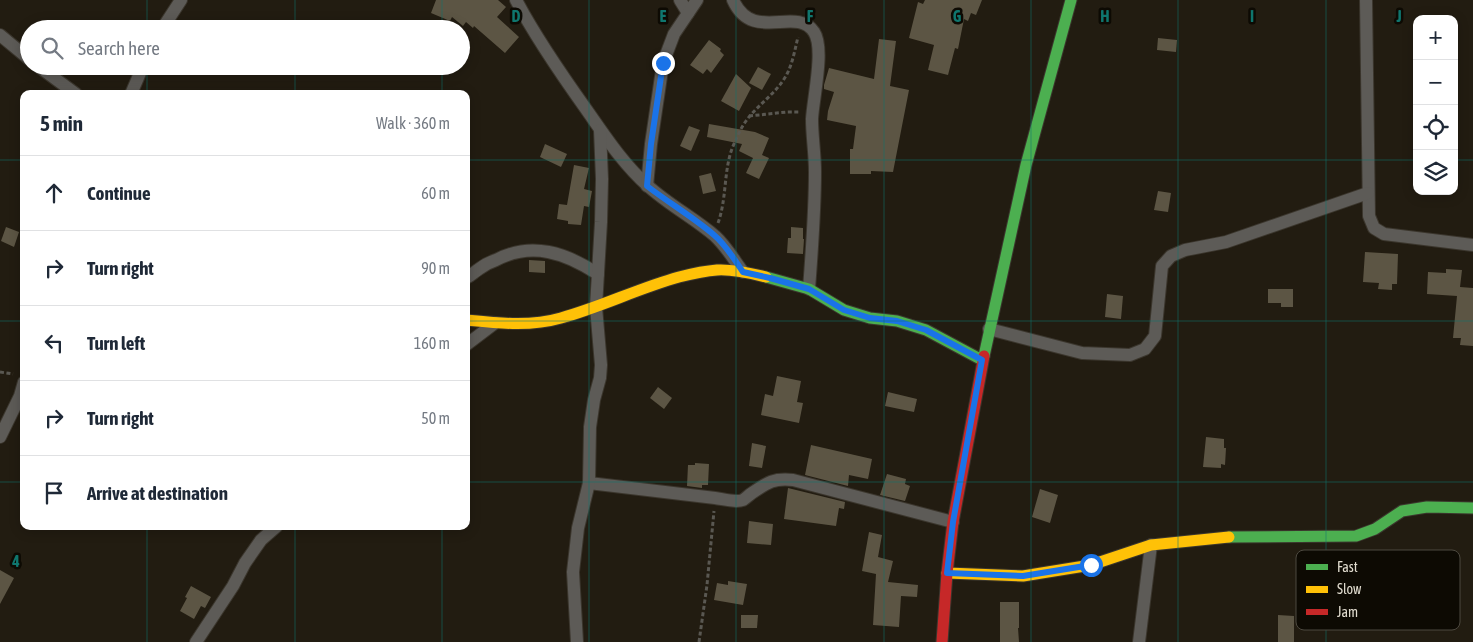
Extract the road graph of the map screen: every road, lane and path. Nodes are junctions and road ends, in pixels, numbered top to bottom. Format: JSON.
{"nodes":[{"id":1,"x":181,"y":0,"type":"edge"},
{"id":2,"x":516,"y":0,"type":"edge"},
{"id":3,"x":680,"y":0,"type":"edge"},
{"id":4,"x":697,"y":0,"type":"edge"},
{"id":5,"x":733,"y":0,"type":"edge"},
{"id":6,"x":1070,"y":0,"type":"edge"},
{"id":7,"x":1366,"y":0,"type":"edge"},
{"id":8,"x":688,"y":12,"type":"junction"},
{"id":9,"x":168,"y":20,"type":"edge"},
{"id":10,"x":799,"y":22,"type":"junction"},
{"id":11,"x":0,"y":35,"type":"edge"},
{"id":12,"x":20,"y":52,"type":"edge"},
{"id":13,"x":50,"y":75,"type":"edge"},
{"id":14,"x":139,"y":75,"type":"edge"},
{"id":15,"x":71,"y":90,"type":"edge"},
{"id":16,"x":134,"y":90,"type":"edge"},
{"id":17,"x":812,"y":114,"type":"junction"},
{"id":18,"x":749,"y":116,"type":"junction"},
{"id":19,"x":600,"y":130,"type":"junction"},
{"id":20,"x":647,"y":186,"type":"junction"},
{"id":21,"x":1368,"y":193,"type":"junction"},
{"id":22,"x":714,"y":235,"type":"junction"},
{"id":23,"x":1473,"y":246,"type":"edge"},
{"id":24,"x":743,"y":272,"type":"junction"},
{"id":25,"x":598,"y":274,"type":"junction"},
{"id":26,"x":470,"y":276,"type":"edge"},
{"id":27,"x":809,"y":289,"type":"junction"},
{"id":28,"x":596,"y":307,"type":"junction"},
{"id":29,"x":470,"y":320,"type":"edge"},
{"id":30,"x":495,"y":323,"type":"junction"},
{"id":31,"x":988,"y":329,"type":"junction"},
{"id":32,"x":470,"y":343,"type":"edge"},
{"id":33,"x":982,"y":360,"type":"junction"},
{"id":34,"x":20,"y":396,"type":"edge"},
{"id":35,"x":0,"y":437,"type":"edge"},
{"id":36,"x":589,"y":483,"type":"junction"},
{"id":37,"x":715,"y":498,"type":"junction"},
{"id":38,"x":1473,"y":508,"type":"edge"},
{"id":39,"x":953,"y":522,"type":"junction"},
{"id":40,"x":272,"y":530,"type":"edge"},
{"id":41,"x":1151,"y":545,"type":"junction"},
{"id":42,"x":947,"y":573,"type":"junction"},
{"id":43,"x":196,"y":642,"type":"edge"},
{"id":44,"x":577,"y":642,"type":"edge"},
{"id":45,"x":699,"y":642,"type":"edge"},
{"id":46,"x":942,"y":642,"type":"edge"},
{"id":47,"x":1139,"y":642,"type":"edge"}],
"edges":[{"from":1,"to":9,"type":"street"},
{"from":2,"to":19,"type":"street"},
{"from":3,"to":8,"type":"street"},
{"from":4,"to":8,"type":"street"},
{"from":5,"to":10,"type":"street"},
{"from":6,"to":31,"type":"street"},
{"from":7,"to":21,"type":"street"},
{"from":8,"to":20,"type":"street"},
{"from":10,"to":17,"type":"street"},
{"from":10,"to":18,"type":"path"},
{"from":11,"to":12,"type":"street"},
{"from":13,"to":15,"type":"street"},
{"from":14,"to":16,"type":"street"},
{"from":17,"to":18,"type":"path"},
{"from":17,"to":27,"type":"street"},
{"from":18,"to":22,"type":"path"},
{"from":19,"to":20,"type":"street"},
{"from":19,"to":25,"type":"street"},
{"from":20,"to":22,"type":"street"},
{"from":21,"to":23,"type":"street"},
{"from":21,"to":31,"type":"street"},
{"from":22,"to":24,"type":"street"},
{"from":24,"to":27,"type":"street"},
{"from":24,"to":28,"type":"street"},
{"from":25,"to":26,"type":"street"},
{"from":25,"to":28,"type":"street"},
{"from":27,"to":33,"type":"street"},
{"from":28,"to":30,"type":"street"},
{"from":28,"to":36,"type":"street"},
{"from":29,"to":30,"type":"street"},
{"from":30,"to":32,"type":"street"},
{"from":31,"to":33,"type":"street"},
{"from":33,"to":39,"type":"street"},
{"from":34,"to":35,"type":"street"},
{"from":36,"to":37,"type":"street"},
{"from":36,"to":44,"type":"street"},
{"from":37,"to":39,"type":"street"},
{"from":37,"to":45,"type":"path"},
{"from":38,"to":41,"type":"street"},
{"from":39,"to":42,"type":"street"},
{"from":40,"to":43,"type":"street"},
{"from":41,"to":42,"type":"street"},
{"from":41,"to":47,"type":"street"},
{"from":42,"to":46,"type":"street"}]}
